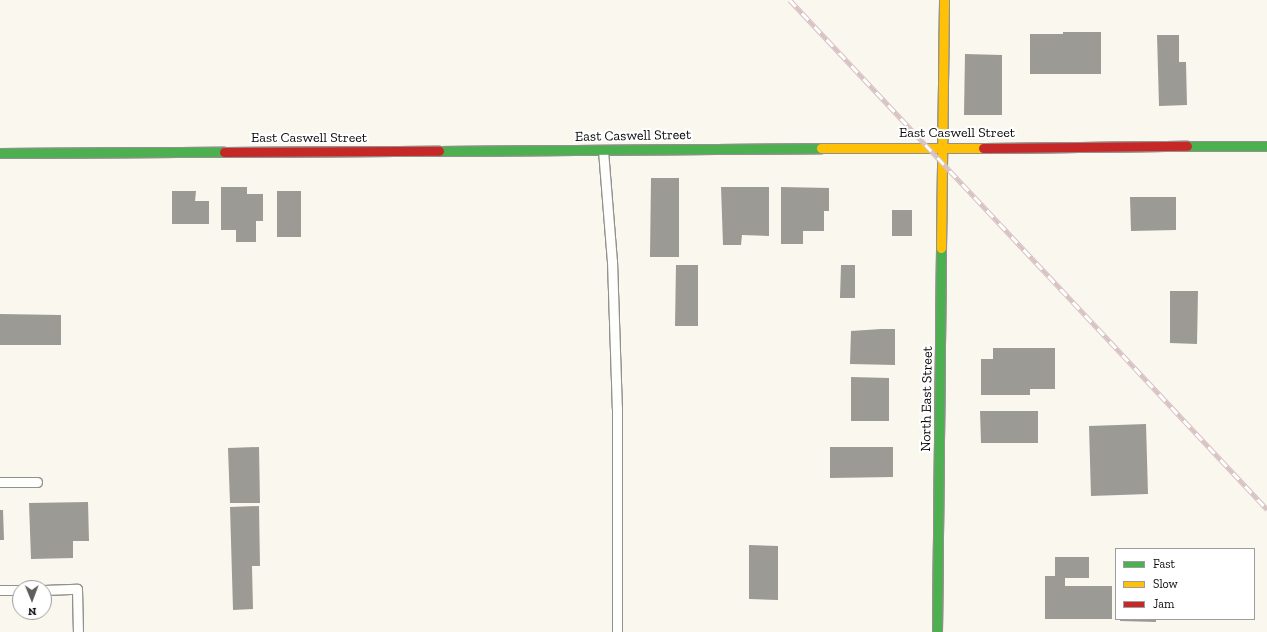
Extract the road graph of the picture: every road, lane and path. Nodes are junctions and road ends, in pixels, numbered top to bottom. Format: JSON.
{"nodes":[{"id":1,"x":944,"y":0,"type":"edge"},
{"id":2,"x":1267,"y":146,"type":"edge"},
{"id":3,"x":944,"y":147,"type":"junction"},
{"id":4,"x":603,"y":150,"type":"junction"},
{"id":5,"x":0,"y":153,"type":"edge"},
{"id":6,"x":0,"y":482,"type":"edge"},
{"id":7,"x":37,"y":482,"type":"dead end"},
{"id":8,"x":0,"y":590,"type":"edge"},
{"id":9,"x":12,"y":590,"type":"edge"},
{"id":10,"x":52,"y":590,"type":"edge"},
{"id":11,"x":78,"y":632,"type":"edge"},
{"id":12,"x":617,"y":632,"type":"edge"},
{"id":13,"x":937,"y":632,"type":"edge"}],
"edges":[{"from":1,"to":3,"type":"street","name":"North East Street"},
{"from":2,"to":3,"type":"street","name":"East Caswell Street"},
{"from":3,"to":4,"type":"street","name":"East Caswell Street"},
{"from":3,"to":13,"type":"street","name":"North East Street"},
{"from":4,"to":5,"type":"street","name":"East Caswell Street"},
{"from":4,"to":12,"type":"lane"},
{"from":6,"to":7,"type":"lane"},
{"from":8,"to":9,"type":"lane"},
{"from":10,"to":11,"type":"lane"}]}
